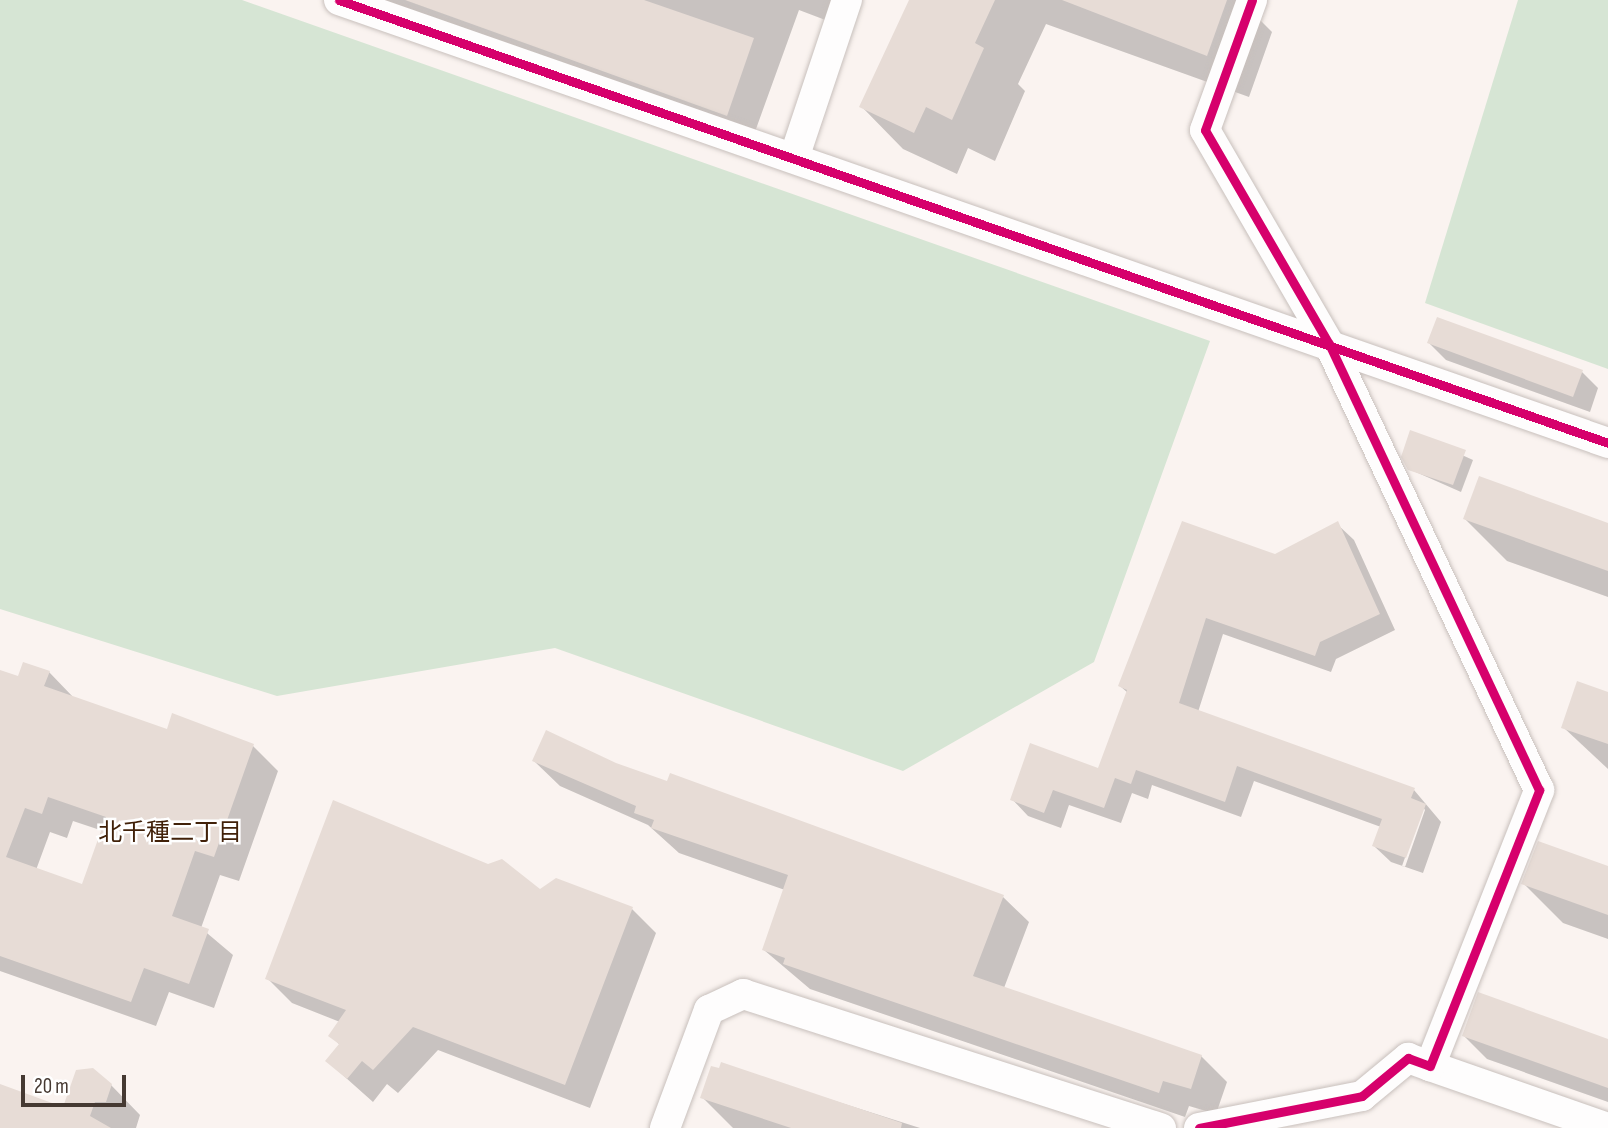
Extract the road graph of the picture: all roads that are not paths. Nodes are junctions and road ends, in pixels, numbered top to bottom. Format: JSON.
{"nodes":[{"id":1,"x":339,"y":0,"type":"edge"},
{"id":2,"x":847,"y":0,"type":"edge"},
{"id":3,"x":1252,"y":0,"type":"edge"},
{"id":4,"x":794,"y":158,"type":"junction"},
{"id":5,"x":1329,"y":344,"type":"junction"},
{"id":6,"x":1608,"y":443,"type":"edge"},
{"id":7,"x":1430,"y":1066,"type":"junction"},
{"id":8,"x":1097,"y":1118,"type":"edge"},
{"id":9,"x":665,"y":1128,"type":"edge"},
{"id":10,"x":1161,"y":1128,"type":"edge"},
{"id":11,"x":1199,"y":1128,"type":"edge"},
{"id":12,"x":1608,"y":1128,"type":"edge"}],
"edges":[{"from":1,"to":4,"type":"street"},
{"from":2,"to":4,"type":"street"},
{"from":3,"to":5,"type":"street"},
{"from":4,"to":5,"type":"street"},
{"from":5,"to":6,"type":"street"},
{"from":5,"to":7,"type":"street"},
{"from":7,"to":11,"type":"street"},
{"from":7,"to":12,"type":"street"},
{"from":8,"to":9,"type":"street"},
{"from":8,"to":10,"type":"street"}]}
